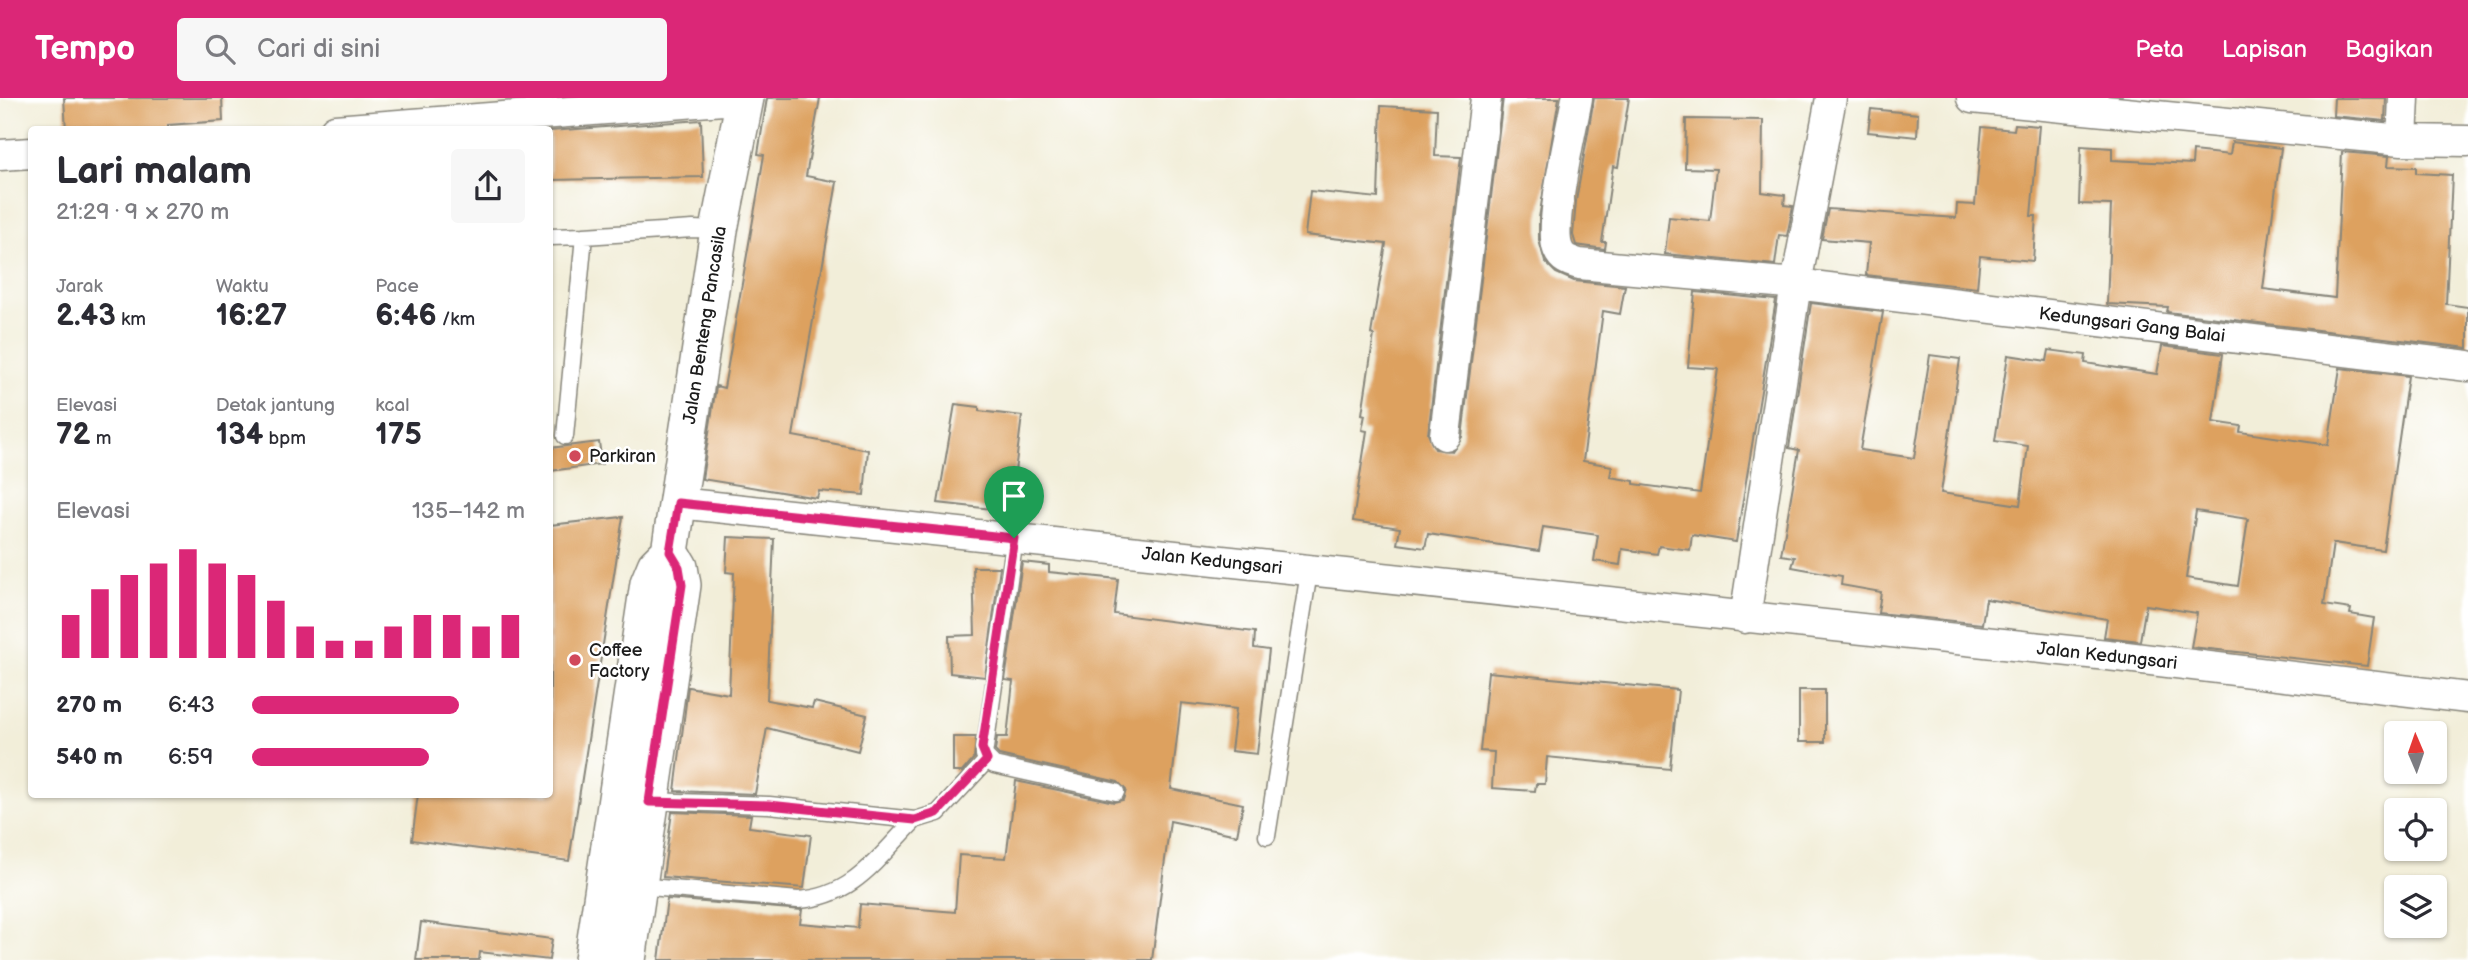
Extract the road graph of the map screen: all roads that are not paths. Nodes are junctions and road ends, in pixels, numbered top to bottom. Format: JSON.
{"nodes":[{"id":1,"x":1486,"y":98,"type":"edge"},
{"id":2,"x":1577,"y":98,"type":"edge"},
{"id":3,"x":1831,"y":98,"type":"edge"},
{"id":4,"x":1972,"y":98,"type":"edge"},
{"id":5,"x":2404,"y":98,"type":"edge"},
{"id":6,"x":744,"y":100,"type":"edge"},
{"id":7,"x":387,"y":126,"type":"edge"},
{"id":8,"x":2402,"y":140,"type":"junction"},
{"id":9,"x":2468,"y":141,"type":"edge"},
{"id":10,"x":28,"y":153,"type":"edge"},
{"id":11,"x":0,"y":155,"type":"edge"},
{"id":12,"x":719,"y":230,"type":"junction"},
{"id":13,"x":584,"y":236,"type":"junction"},
{"id":14,"x":553,"y":237,"type":"edge"},
{"id":15,"x":1796,"y":284,"type":"junction"},
{"id":16,"x":2468,"y":366,"type":"edge"},
{"id":17,"x":1445,"y":435,"type":"dead end"},
{"id":18,"x":565,"y":436,"type":"dead end"},
{"id":19,"x":678,"y":503,"type":"junction"},
{"id":20,"x":1014,"y":538,"type":"junction"},
{"id":21,"x":670,"y":552,"type":"junction"},
{"id":22,"x":1308,"y":572,"type":"junction"},
{"id":23,"x":1745,"y":618,"type":"junction"},
{"id":24,"x":2468,"y":698,"type":"edge"},
{"id":25,"x":987,"y":760,"type":"junction"},
{"id":26,"x":1116,"y":792,"type":"dead end"},
{"id":27,"x":649,"y":802,"type":"junction"},
{"id":28,"x":915,"y":820,"type":"junction"},
{"id":29,"x":1267,"y":835,"type":"dead end"},
{"id":30,"x":638,"y":886,"type":"junction"},
{"id":31,"x":593,"y":960,"type":"edge"},
{"id":32,"x":627,"y":960,"type":"edge"}],
"edges":[{"from":1,"to":17,"type":"street"},
{"from":2,"to":15,"type":"street","name":"Kedungsari Gang Balai"},
{"from":3,"to":15,"type":"street"},
{"from":4,"to":8,"type":"street"},
{"from":5,"to":8,"type":"street"},
{"from":6,"to":7,"type":"street"},
{"from":6,"to":12,"type":"street","name":"Jalan Benteng Pancasila"},
{"from":8,"to":9,"type":"street"},
{"from":10,"to":11,"type":"street"},
{"from":12,"to":13,"type":"lane"},
{"from":12,"to":19,"type":"street","name":"Jalan Benteng Pancasila"},
{"from":13,"to":14,"type":"lane"},
{"from":13,"to":18,"type":"lane"},
{"from":15,"to":16,"type":"street","name":"Kedungsari Gang Balai"},
{"from":15,"to":23,"type":"street"},
{"from":19,"to":20,"type":"street","name":"Jalan Kedungsari"},
{"from":19,"to":21,"type":"street","name":"Jalan Benteng Pancasila"},
{"from":20,"to":22,"type":"street","name":"Jalan Kedungsari"},
{"from":20,"to":25,"type":"lane"},
{"from":21,"to":27,"type":"street","name":"Jalan Benteng Pancasila"},
{"from":21,"to":31,"type":"street","name":"Jalan Benteng Pancasila"},
{"from":22,"to":23,"type":"street","name":"Jalan Kedungsari"},
{"from":22,"to":29,"type":"lane"},
{"from":23,"to":24,"type":"street","name":"Jalan Kedungsari"},
{"from":25,"to":26,"type":"lane"},
{"from":25,"to":28,"type":"lane"},
{"from":27,"to":28,"type":"lane"},
{"from":27,"to":30,"type":"street","name":"Jalan Benteng Pancasila"},
{"from":28,"to":30,"type":"lane"},
{"from":30,"to":32,"type":"street","name":"Jalan Benteng Pancasila"}]}
